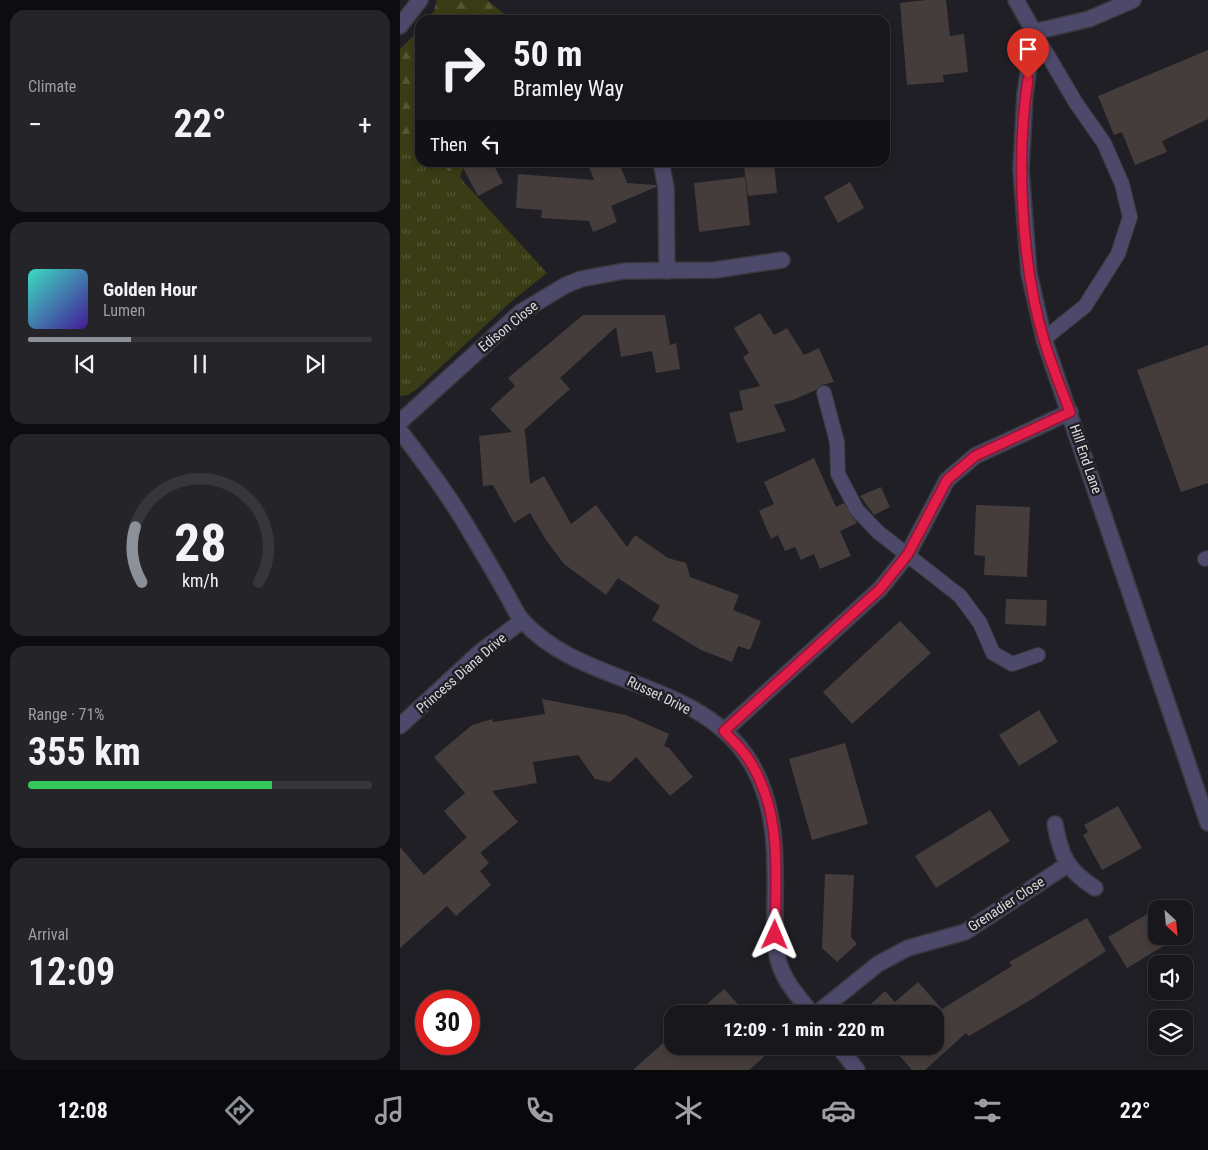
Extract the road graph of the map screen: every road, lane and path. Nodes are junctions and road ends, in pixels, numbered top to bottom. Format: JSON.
{"nodes":[{"id":1,"x":420,"y":0,"type":"edge"},
{"id":2,"x":1016,"y":0,"type":"edge"},
{"id":3,"x":1133,"y":0,"type":"edge"},
{"id":4,"x":400,"y":26,"type":"edge"},
{"id":5,"x":1034,"y":32,"type":"junction"},
{"id":6,"x":662,"y":167,"type":"edge"},
{"id":7,"x":782,"y":260,"type":"dead end"},
{"id":8,"x":667,"y":271,"type":"junction"},
{"id":9,"x":1044,"y":339,"type":"junction"},
{"id":10,"x":824,"y":393,"type":"dead end"},
{"id":11,"x":1070,"y":412,"type":"junction"},
{"id":12,"x":400,"y":422,"type":"edge"},
{"id":13,"x":400,"y":431,"type":"edge"},
{"id":14,"x":908,"y":554,"type":"junction"},
{"id":15,"x":522,"y":621,"type":"junction"},
{"id":16,"x":1038,"y":655,"type":"dead end"},
{"id":17,"x":400,"y":726,"type":"edge"},
{"id":18,"x":724,"y":731,"type":"junction"},
{"id":19,"x":1208,"y":823,"type":"edge"},
{"id":20,"x":1055,"y":824,"type":"dead end"},
{"id":21,"x":1067,"y":865,"type":"junction"},
{"id":22,"x":1095,"y":888,"type":"dead end"},
{"id":23,"x":806,"y":1005,"type":"edge"},
{"id":24,"x":826,"y":1005,"type":"edge"},
{"id":25,"x":845,"y":1055,"type":"edge"},
{"id":26,"x":857,"y":1070,"type":"edge"}],
"edges":[{"from":1,"to":4,"type":"street"},
{"from":2,"to":5,"type":"street"},
{"from":3,"to":5,"type":"street"},
{"from":5,"to":9,"type":"street","name":"Hill End Lane"},
{"from":5,"to":9,"type":"lane"},
{"from":6,"to":8,"type":"street"},
{"from":7,"to":8,"type":"street","name":"Edison Close"},
{"from":8,"to":12,"type":"street","name":"Edison Close"},
{"from":9,"to":11,"type":"street","name":"Hill End Lane"},
{"from":10,"to":14,"type":"lane"},
{"from":11,"to":14,"type":"street"},
{"from":11,"to":19,"type":"street","name":"Hill End Lane"},
{"from":13,"to":15,"type":"street","name":"Russet Drive"},
{"from":14,"to":16,"type":"lane"},
{"from":14,"to":18,"type":"street"},
{"from":15,"to":17,"type":"street","name":"Princess Diana Drive"},
{"from":15,"to":18,"type":"street","name":"Russet Drive"},
{"from":18,"to":23,"type":"street","name":"Russet Drive"},
{"from":20,"to":21,"type":"street"},
{"from":21,"to":22,"type":"street"},
{"from":21,"to":24,"type":"street","name":"Grenadier Close"},
{"from":25,"to":26,"type":"street"}]}
